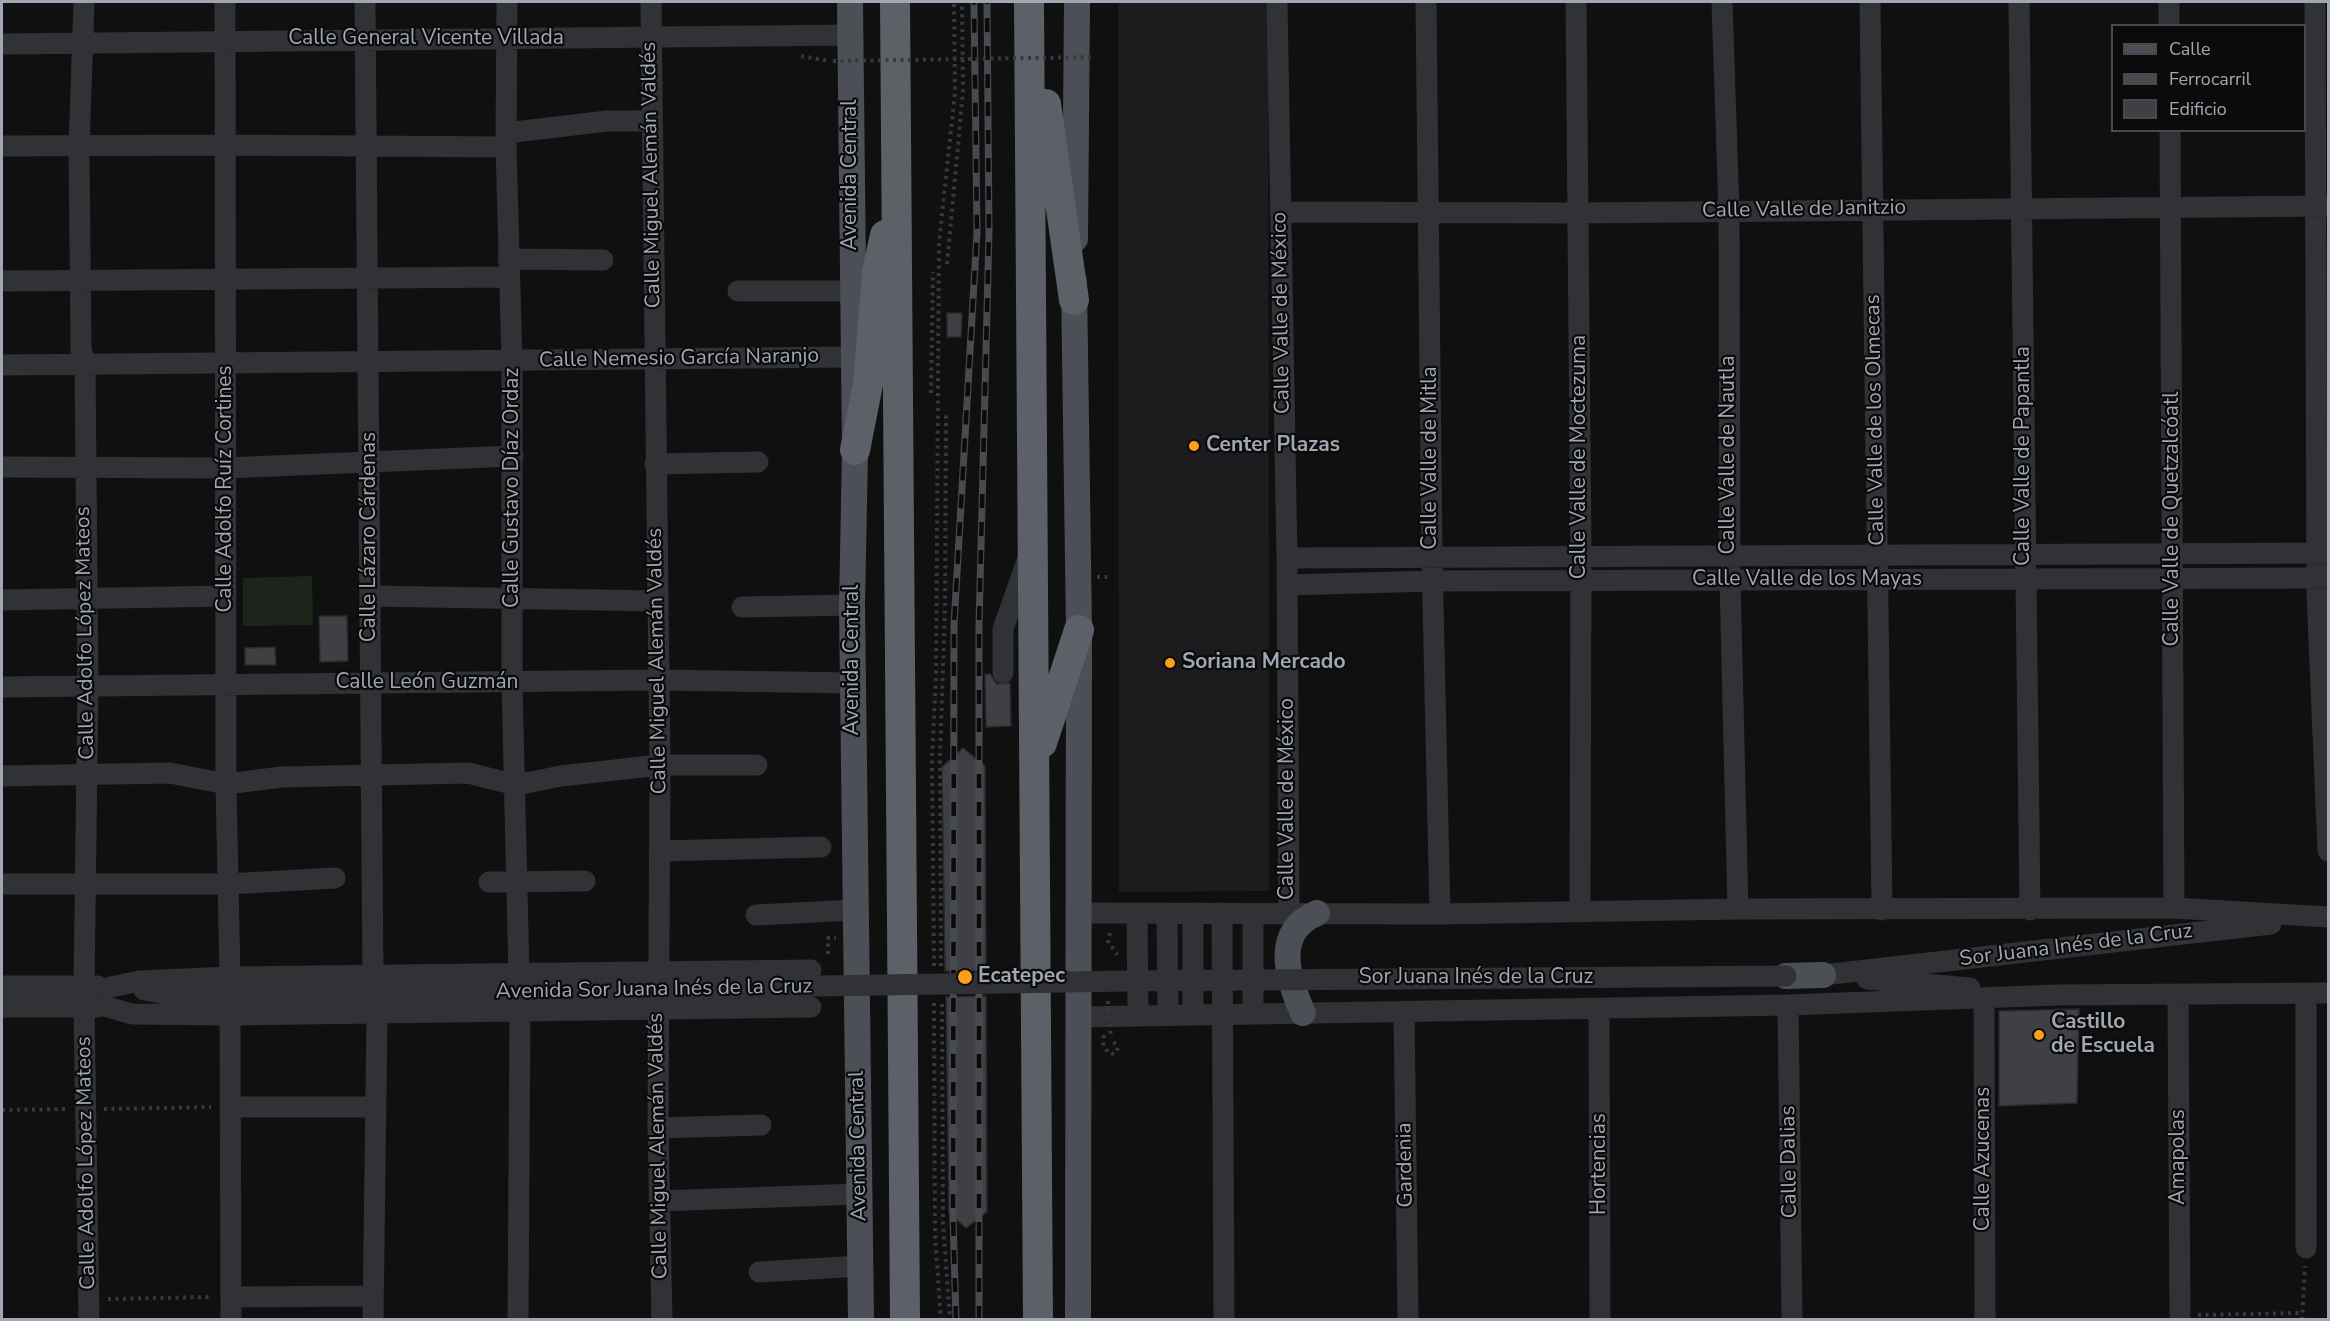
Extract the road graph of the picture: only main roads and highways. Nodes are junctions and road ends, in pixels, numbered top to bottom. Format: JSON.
{"nodes":[{"id":1,"x":850,"y":2,"type":"edge"},
{"id":2,"x":895,"y":2,"type":"edge"},
{"id":3,"x":1030,"y":2,"type":"edge"},
{"id":4,"x":1077,"y":2,"type":"edge"},
{"id":5,"x":897,"y":186,"type":"junction"},
{"id":6,"x":1074,"y":300,"type":"junction"},
{"id":7,"x":855,"y":450,"type":"junction"},
{"id":8,"x":1079,"y":630,"type":"junction"},
{"id":9,"x":1034,"y":766,"type":"junction"},
{"id":10,"x":1317,"y":914,"type":"road end"},
{"id":11,"x":1823,"y":975,"type":"road end"},
{"id":12,"x":1786,"y":976,"type":"road end"},
{"id":13,"x":1303,"y":1013,"type":"road end"},
{"id":14,"x":861,"y":1320,"type":"edge"},
{"id":15,"x":905,"y":1320,"type":"edge"},
{"id":16,"x":1038,"y":1320,"type":"edge"},
{"id":17,"x":1078,"y":1320,"type":"edge"}],
"edges":[{"from":1,"to":7,"type":"main road","name":"Avenida Central"},
{"from":2,"to":5,"type":"highway","name":"Avenida Central"},
{"from":3,"to":6,"type":"highway"},
{"from":3,"to":9,"type":"highway"},
{"from":4,"to":6,"type":"main road"},
{"from":5,"to":7,"type":"highway"},
{"from":5,"to":15,"type":"highway","name":"Avenida Central"},
{"from":6,"to":8,"type":"main road"},
{"from":7,"to":14,"type":"main road","name":"Avenida Central"},
{"from":8,"to":9,"type":"highway"},
{"from":8,"to":17,"type":"main road"},
{"from":9,"to":16,"type":"highway"},
{"from":10,"to":13,"type":"main road"},
{"from":11,"to":12,"type":"main road","name":"Sor Juana Inés de la Cruz"}]}
